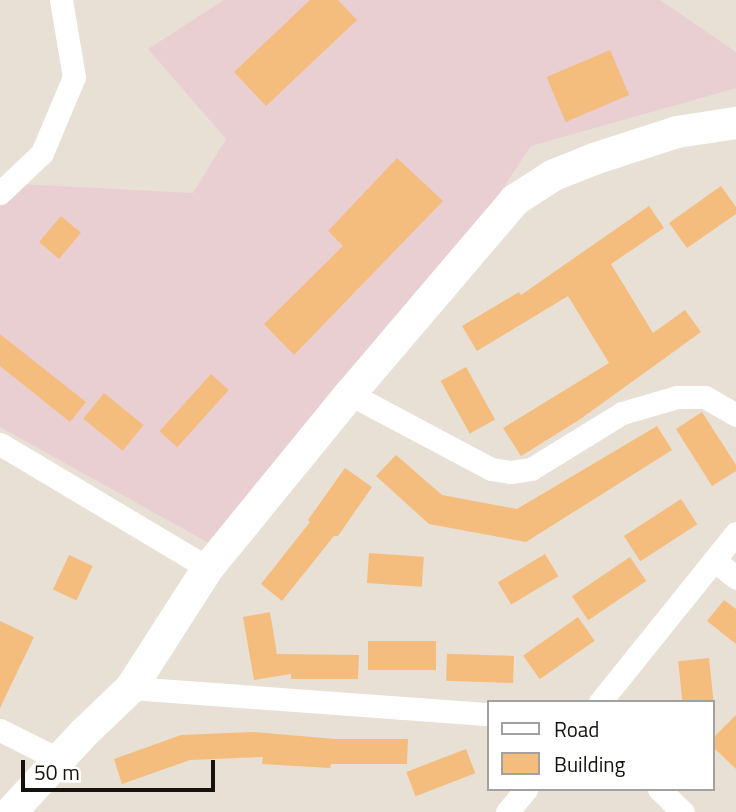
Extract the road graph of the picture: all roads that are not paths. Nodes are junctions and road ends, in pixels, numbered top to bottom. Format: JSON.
{"nodes":[{"id":1,"x":61,"y":0,"type":"edge"},
{"id":2,"x":736,"y":122,"type":"edge"},
{"id":3,"x":0,"y":193,"type":"edge"},
{"id":4,"x":350,"y":394,"type":"junction"},
{"id":5,"x":736,"y":415,"type":"edge"},
{"id":6,"x":0,"y":444,"type":"edge"},
{"id":7,"x":736,"y":533,"type":"edge"},
{"id":8,"x":714,"y":560,"type":"junction"},
{"id":9,"x":208,"y":568,"type":"junction"},
{"id":10,"x":736,"y":579,"type":"edge"},
{"id":11,"x":131,"y":688,"type":"junction"},
{"id":12,"x":602,"y":700,"type":"edge"},
{"id":13,"x":488,"y":714,"type":"edge"},
{"id":14,"x":0,"y":730,"type":"edge"},
{"id":15,"x":58,"y":760,"type":"junction"},
{"id":16,"x":524,"y":791,"type":"edge"},
{"id":17,"x":661,"y":791,"type":"edge"},
{"id":18,"x":10,"y":812,"type":"edge"},
{"id":19,"x":507,"y":812,"type":"edge"},
{"id":20,"x":683,"y":812,"type":"edge"}],
"edges":[{"from":1,"to":3,"type":"street"},
{"from":2,"to":4,"type":"street"},
{"from":4,"to":5,"type":"street"},
{"from":4,"to":9,"type":"street"},
{"from":6,"to":9,"type":"street"},
{"from":7,"to":8,"type":"street"},
{"from":8,"to":10,"type":"street"},
{"from":8,"to":12,"type":"street"},
{"from":9,"to":11,"type":"street"},
{"from":11,"to":13,"type":"street"},
{"from":11,"to":15,"type":"street"},
{"from":14,"to":15,"type":"street"},
{"from":15,"to":18,"type":"street"},
{"from":16,"to":19,"type":"street"},
{"from":17,"to":20,"type":"street"}]}
